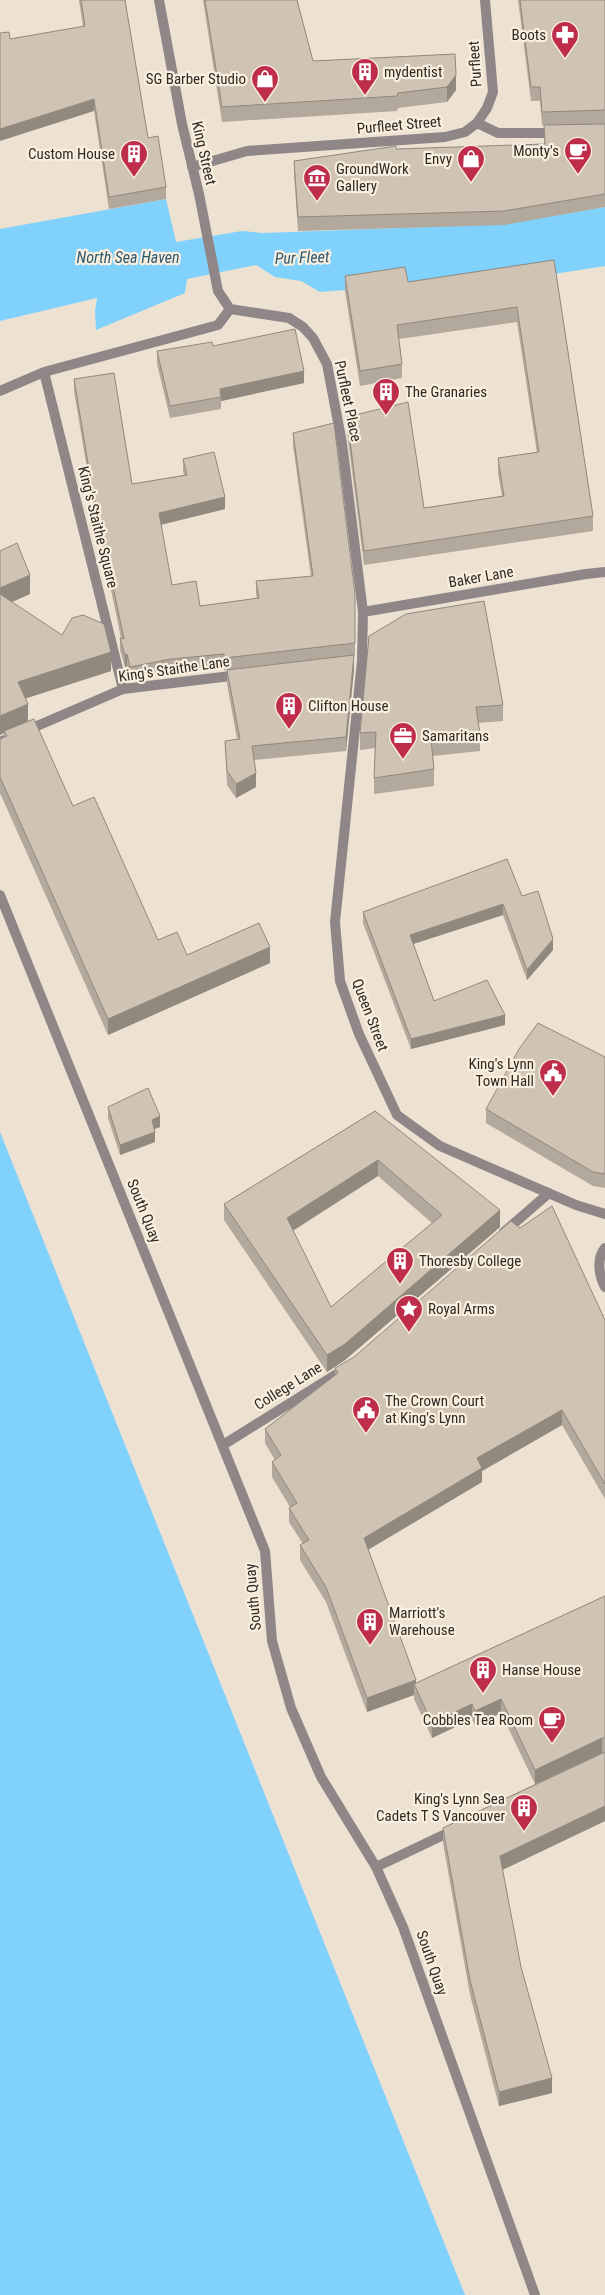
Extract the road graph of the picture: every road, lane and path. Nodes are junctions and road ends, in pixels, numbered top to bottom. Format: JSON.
{"nodes":[{"id":1,"x":159,"y":0,"type":"edge"},
{"id":2,"x":485,"y":0,"type":"edge"},
{"id":3,"x":477,"y":123,"type":"junction"},
{"id":4,"x":568,"y":132,"type":"edge"},
{"id":5,"x":192,"y":167,"type":"junction"},
{"id":6,"x":230,"y":309,"type":"junction"},
{"id":7,"x":44,"y":372,"type":"junction"},
{"id":8,"x":0,"y":391,"type":"edge"},
{"id":9,"x":605,"y":572,"type":"edge"},
{"id":10,"x":363,"y":612,"type":"junction"},
{"id":11,"x":357,"y":662,"type":"joint"},
{"id":12,"x":247,"y":674,"type":"edge"},
{"id":13,"x":123,"y":688,"type":"junction"},
{"id":14,"x":0,"y":742,"type":"edge"},
{"id":15,"x":0,"y":895,"type":"edge"},
{"id":16,"x":549,"y":1193,"type":"junction"},
{"id":17,"x":605,"y":1214,"type":"edge"},
{"id":18,"x":494,"y":1240,"type":"edge"},
{"id":19,"x":605,"y":1248,"type":"edge"},
{"id":20,"x":605,"y":1287,"type":"edge"},
{"id":21,"x":356,"y":1360,"type":"edge"},
{"id":22,"x":223,"y":1445,"type":"junction"},
{"id":23,"x":464,"y":1826,"type":"edge"},
{"id":24,"x":376,"y":1867,"type":"junction"},
{"id":25,"x":535,"y":2295,"type":"edge"}],
"edges":[{"from":1,"to":5,"type":"street","name":"King Street"},
{"from":2,"to":3,"type":"street","name":"Purfleet"},
{"from":3,"to":4,"type":"street"},
{"from":3,"to":5,"type":"street","name":"Purfleet Street"},
{"from":5,"to":6,"type":"street","name":"King Street"},
{"from":6,"to":7,"type":"street"},
{"from":6,"to":10,"type":"street","name":"Purfleet Place"},
{"from":7,"to":8,"type":"street"},
{"from":7,"to":13,"type":"street","name":"King's Staithe Square"},
{"from":9,"to":10,"type":"street","name":"Baker Lane"},
{"from":10,"to":11,"type":"street","name":"Purfleet Place"},
{"from":11,"to":16,"type":"street","name":"Queen Street"},
{"from":12,"to":13,"type":"street","name":"King's Staithe Lane"},
{"from":13,"to":14,"type":"street","name":"King's Staithe Lane"},
{"from":15,"to":22,"type":"street","name":"South Quay"},
{"from":16,"to":17,"type":"street","name":"Queen Street"},
{"from":16,"to":18,"type":"street"},
{"from":19,"to":20,"type":"street"},
{"from":21,"to":22,"type":"street","name":"College Lane"},
{"from":22,"to":24,"type":"street","name":"South Quay"},
{"from":23,"to":24,"type":"street"},
{"from":24,"to":25,"type":"street","name":"South Quay"}]}
